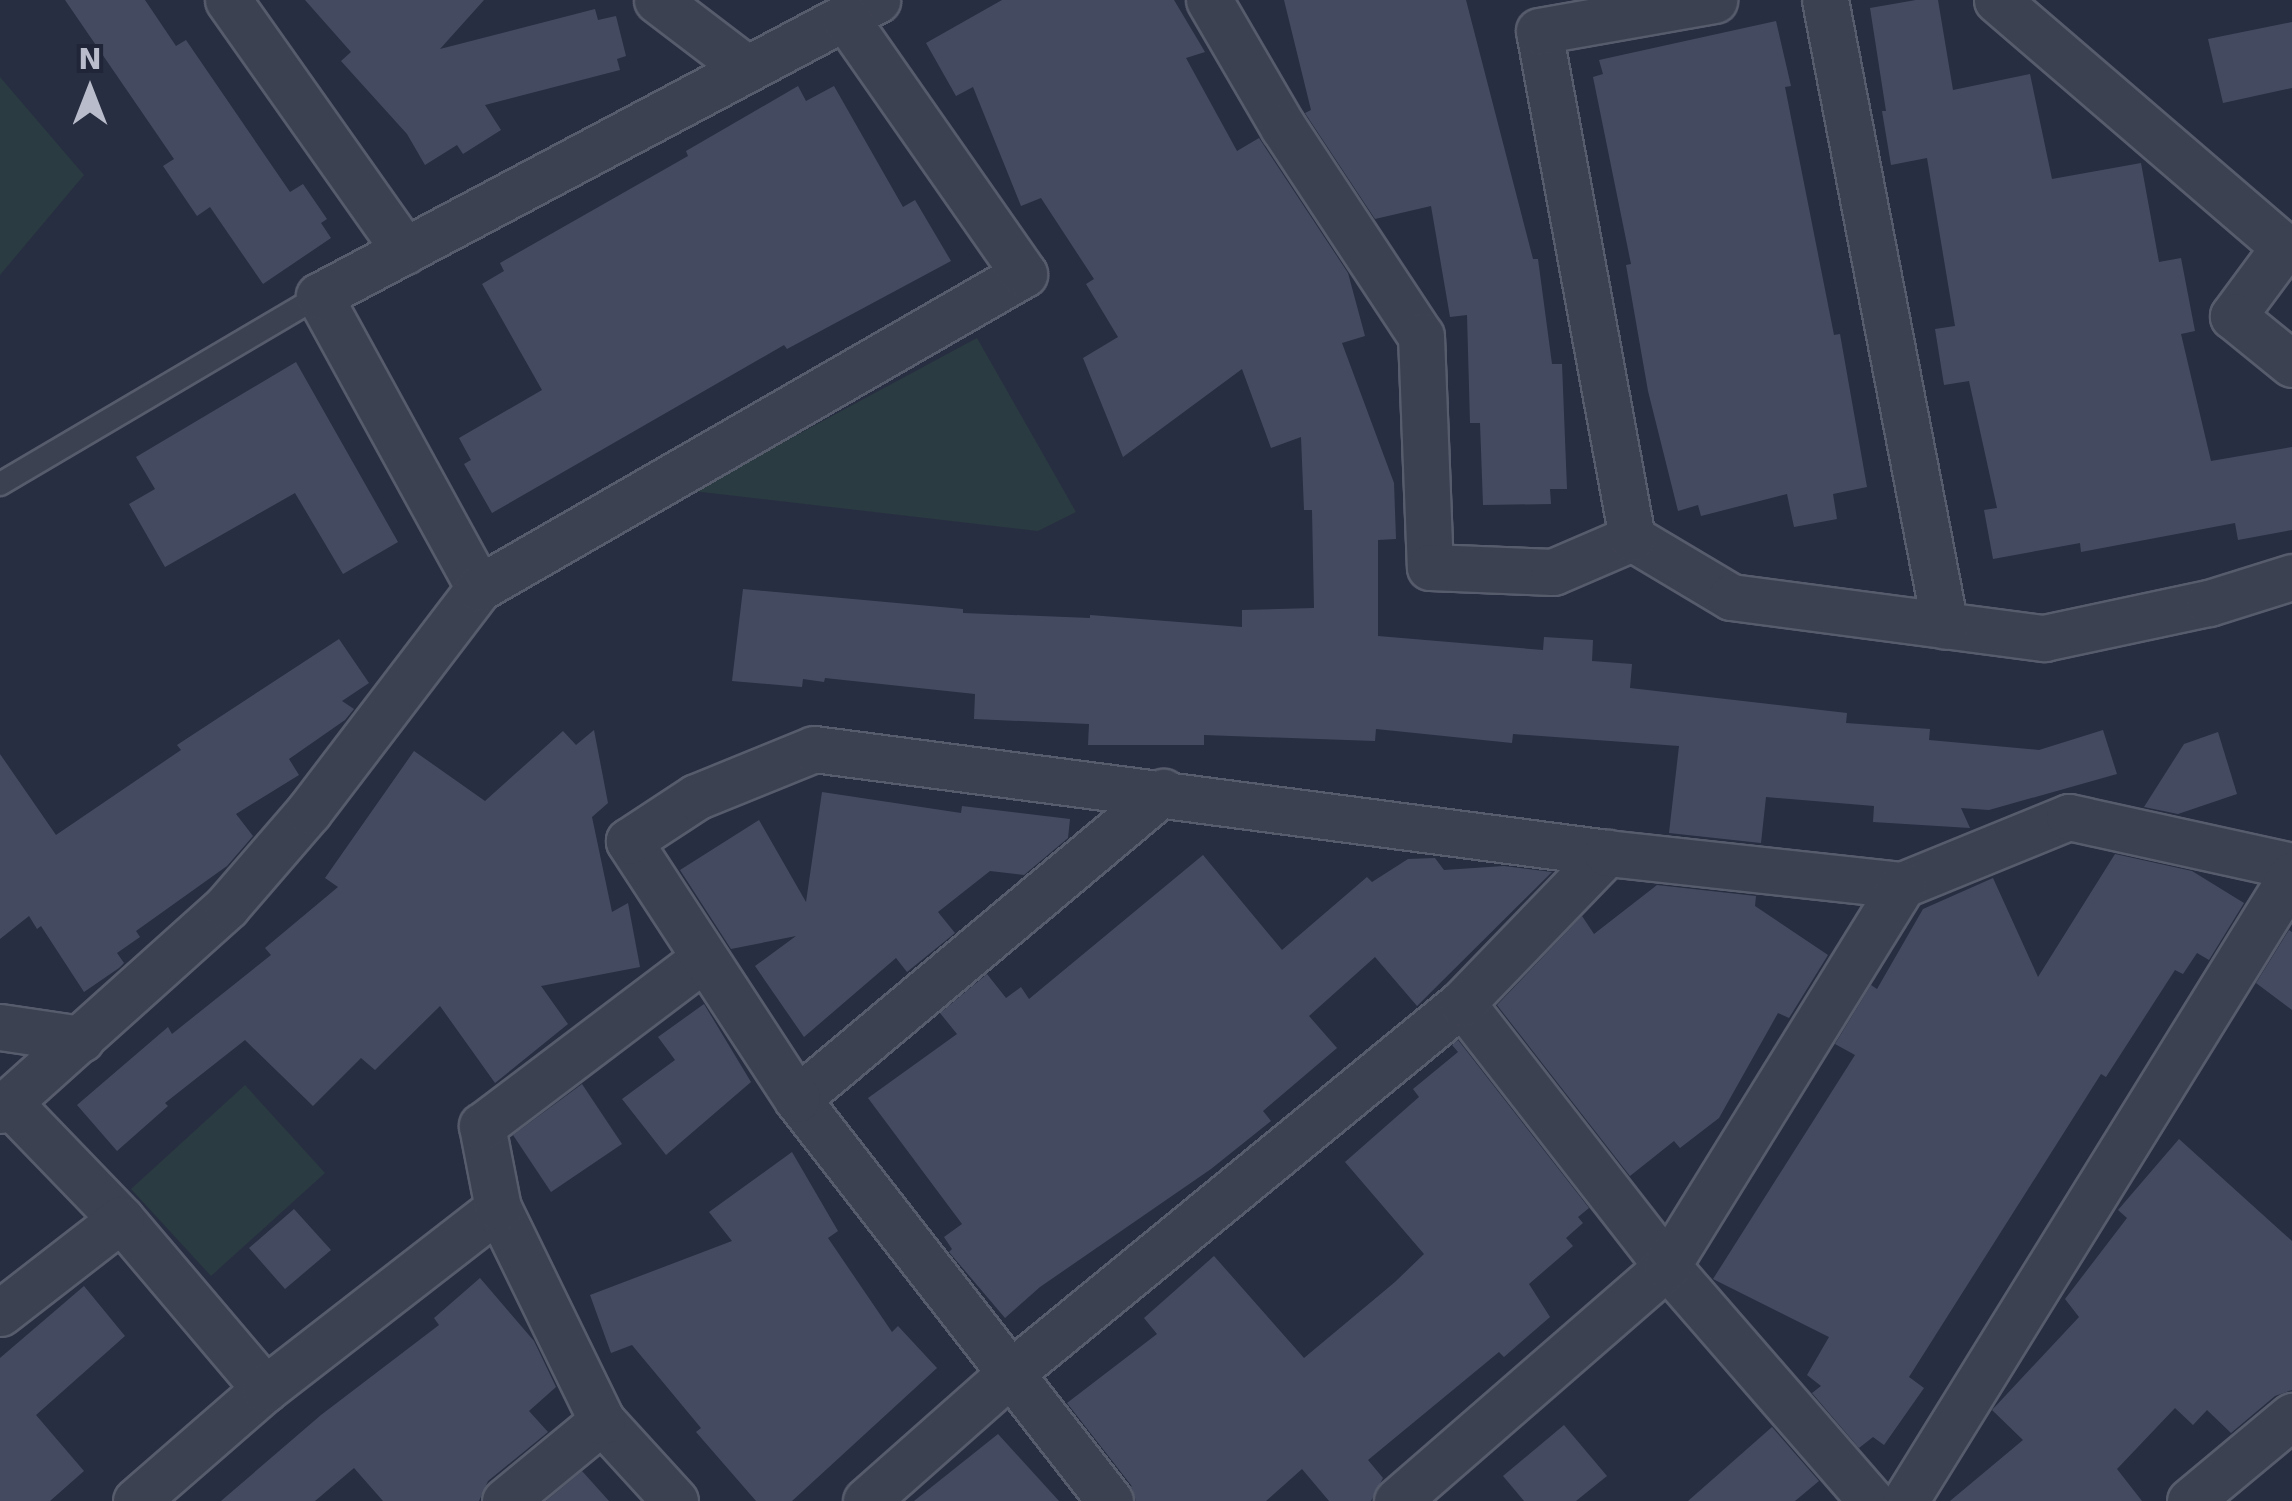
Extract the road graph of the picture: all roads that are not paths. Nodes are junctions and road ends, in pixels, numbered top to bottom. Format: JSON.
{"nodes":[{"id":1,"x":228,"y":0,"type":"edge"},
{"id":2,"x":657,"y":0,"type":"edge"},
{"id":3,"x":1209,"y":0,"type":"edge"},
{"id":4,"x":1714,"y":0,"type":"edge"},
{"id":5,"x":1825,"y":0,"type":"edge"},
{"id":6,"x":1997,"y":0,"type":"edge"},
{"id":7,"x":861,"y":9,"type":"edge"},
{"id":8,"x":745,"y":67,"type":"junction"},
{"id":9,"x":404,"y":251,"type":"junction"},
{"id":10,"x":319,"y":296,"type":"junction"},
{"id":11,"x":2292,"y":364,"type":"edge"},
{"id":12,"x":0,"y":484,"type":"edge"},
{"id":13,"x":1632,"y":538,"type":"junction"},
{"id":14,"x":2292,"y":577,"type":"edge"},
{"id":15,"x":479,"y":588,"type":"junction"},
{"id":16,"x":1945,"y":626,"type":"junction"},
{"id":17,"x":1162,"y":792,"type":"junction"},
{"id":18,"x":1607,"y":853,"type":"junction"},
{"id":19,"x":2292,"y":866,"type":"edge"},
{"id":20,"x":2292,"y":876,"type":"edge"},
{"id":21,"x":1902,"y":885,"type":"junction"},
{"id":22,"x":704,"y":958,"type":"junction"},
{"id":23,"x":1462,"y":1003,"type":"junction"},
{"id":24,"x":0,"y":1027,"type":"edge"},
{"id":25,"x":81,"y":1039,"type":"junction"},
{"id":26,"x":797,"y":1099,"type":"junction"},
{"id":27,"x":5,"y":1106,"type":"edge"},
{"id":28,"x":498,"y":1208,"type":"junction"},
{"id":29,"x":120,"y":1220,"type":"junction"},
{"id":30,"x":1667,"y":1266,"type":"junction"},
{"id":31,"x":0,"y":1313,"type":"edge"},
{"id":32,"x":1014,"y":1372,"type":"junction"},
{"id":33,"x":265,"y":1390,"type":"junction"},
{"id":34,"x":2292,"y":1416,"type":"edge"},
{"id":35,"x":602,"y":1421,"type":"junction"},
{"id":36,"x":136,"y":1501,"type":"edge"},
{"id":37,"x":506,"y":1501,"type":"edge"},
{"id":38,"x":675,"y":1501,"type":"edge"},
{"id":39,"x":866,"y":1501,"type":"edge"},
{"id":40,"x":1110,"y":1501,"type":"edge"},
{"id":41,"x":1397,"y":1501,"type":"edge"},
{"id":42,"x":1871,"y":1501,"type":"edge"},
{"id":43,"x":1904,"y":1501,"type":"edge"},
{"id":44,"x":2190,"y":1501,"type":"edge"}],
"edges":[{"from":1,"to":9,"type":"street"},
{"from":2,"to":8,"type":"street"},
{"from":3,"to":13,"type":"street"},
{"from":4,"to":13,"type":"street"},
{"from":5,"to":16,"type":"street"},
{"from":6,"to":11,"type":"street"},
{"from":7,"to":8,"type":"street"},
{"from":7,"to":15,"type":"street"},
{"from":8,"to":9,"type":"street"},
{"from":9,"to":10,"type":"street"},
{"from":10,"to":12,"type":"lane"},
{"from":10,"to":15,"type":"street"},
{"from":13,"to":16,"type":"street"},
{"from":14,"to":16,"type":"street"},
{"from":15,"to":25,"type":"street"},
{"from":17,"to":18,"type":"street"},
{"from":17,"to":22,"type":"street"},
{"from":17,"to":26,"type":"street"},
{"from":18,"to":21,"type":"street"},
{"from":18,"to":23,"type":"street"},
{"from":19,"to":21,"type":"street"},
{"from":20,"to":43,"type":"street"},
{"from":21,"to":30,"type":"street"},
{"from":22,"to":26,"type":"street"},
{"from":22,"to":28,"type":"street"},
{"from":23,"to":30,"type":"street"},
{"from":23,"to":32,"type":"street"},
{"from":24,"to":25,"type":"street"},
{"from":25,"to":27,"type":"street"},
{"from":26,"to":32,"type":"street"},
{"from":27,"to":29,"type":"street"},
{"from":28,"to":33,"type":"street"},
{"from":28,"to":35,"type":"street"},
{"from":29,"to":31,"type":"street"},
{"from":29,"to":33,"type":"street"},
{"from":30,"to":41,"type":"street"},
{"from":30,"to":42,"type":"street"},
{"from":32,"to":39,"type":"street"},
{"from":32,"to":40,"type":"street"},
{"from":33,"to":36,"type":"street"},
{"from":34,"to":44,"type":"street"},
{"from":35,"to":37,"type":"street"},
{"from":35,"to":38,"type":"street"}]}
